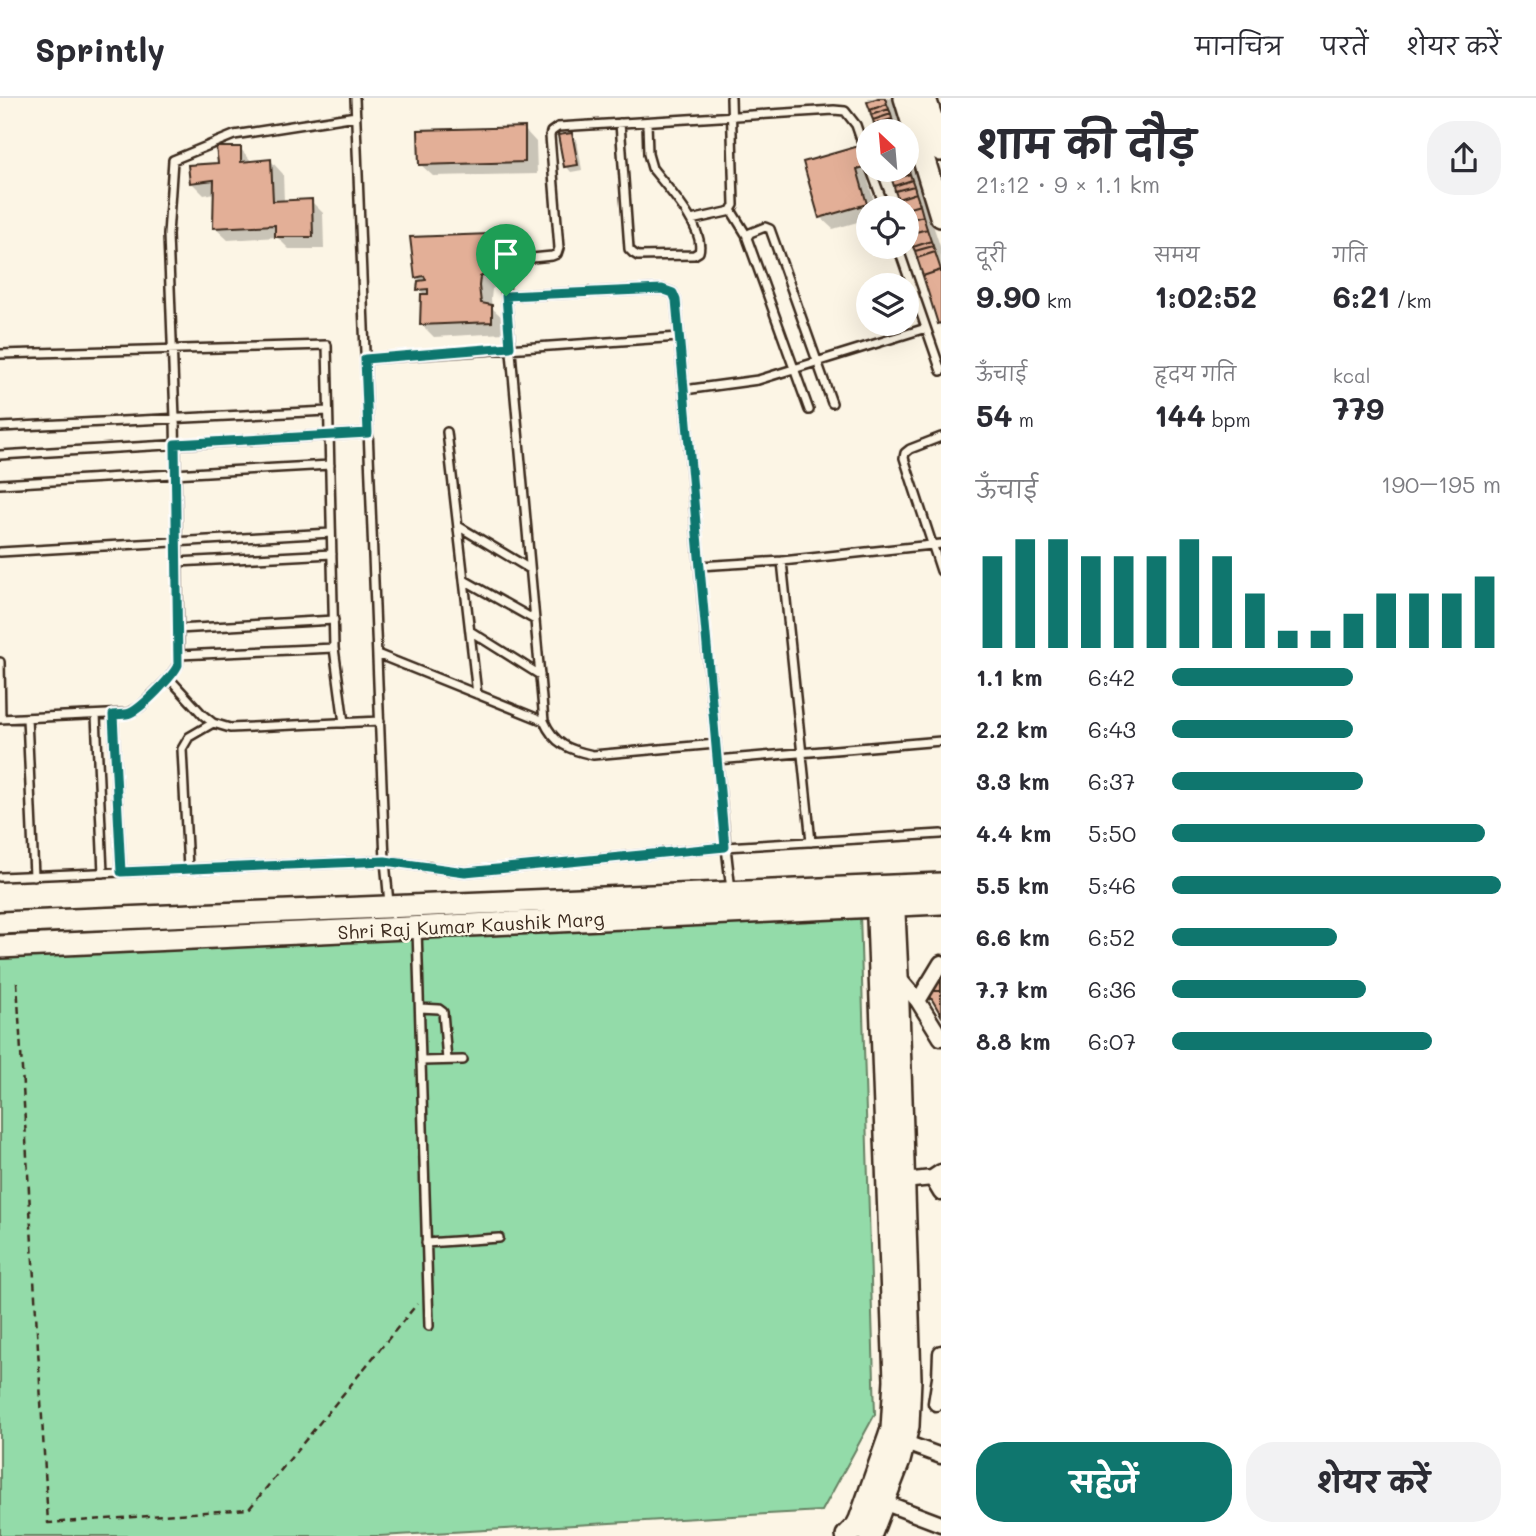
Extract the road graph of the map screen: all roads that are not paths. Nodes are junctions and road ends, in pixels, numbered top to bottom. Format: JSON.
{"nodes":[{"id":1,"x":355,"y":98,"type":"edge"},
{"id":2,"x":730,"y":98,"type":"edge"},
{"id":3,"x":905,"y":98,"type":"edge"},
{"id":4,"x":925,"y":98,"type":"edge"},
{"id":5,"x":356,"y":116,"type":"junction"},
{"id":6,"x":730,"y":117,"type":"junction"},
{"id":7,"x":647,"y":122,"type":"junction"},
{"id":8,"x":620,"y":123,"type":"junction"},
{"id":9,"x":856,"y":125,"type":"edge"},
{"id":10,"x":941,"y":150,"type":"edge"},
{"id":11,"x":732,"y":209,"type":"junction"},
{"id":12,"x":941,"y":216,"type":"edge"},
{"id":13,"x":691,"y":220,"type":"junction"},
{"id":14,"x":747,"y":236,"type":"junction"},
{"id":15,"x":902,"y":259,"type":"edge"},
{"id":16,"x":506,"y":296,"type":"junction"},
{"id":17,"x":926,"y":328,"type":"junction"},
{"id":18,"x":680,"y":337,"type":"junction"},
{"id":19,"x":510,"y":347,"type":"junction"},
{"id":20,"x":171,"y":349,"type":"junction"},
{"id":21,"x":0,"y":354,"type":"edge"},
{"id":22,"x":365,"y":359,"type":"junction"},
{"id":23,"x":817,"y":361,"type":"junction"},
{"id":24,"x":794,"y":368,"type":"junction"},
{"id":25,"x":941,"y":371,"type":"edge"},
{"id":26,"x":684,"y":390,"type":"junction"},
{"id":27,"x":832,"y":403,"type":"dead end"},
{"id":28,"x":809,"y":410,"type":"dead end"},
{"id":29,"x":328,"y":411,"type":"junction"},
{"id":30,"x":174,"y":418,"type":"junction"},
{"id":31,"x":0,"y":427,"type":"edge"},
{"id":32,"x":447,"y":432,"type":"dead end"},
{"id":33,"x":368,"y":433,"type":"junction"},
{"id":34,"x":329,"y":435,"type":"junction"},
{"id":35,"x":941,"y":437,"type":"edge"},
{"id":36,"x":175,"y":444,"type":"junction"},
{"id":37,"x":0,"y":455,"type":"edge"},
{"id":38,"x":330,"y":466,"type":"junction"},
{"id":39,"x":175,"y":474,"type":"junction"},
{"id":40,"x":0,"y":484,"type":"edge"},
{"id":41,"x":458,"y":526,"type":"junction"},
{"id":42,"x":331,"y":533,"type":"junction"},
{"id":43,"x":177,"y":542,"type":"junction"},
{"id":44,"x":937,"y":544,"type":"edge"},
{"id":45,"x":0,"y":552,"type":"edge"},
{"id":46,"x":332,"y":554,"type":"junction"},
{"id":47,"x":782,"y":561,"type":"junction"},
{"id":48,"x":177,"y":562,"type":"junction"},
{"id":49,"x":699,"y":566,"type":"junction"},
{"id":50,"x":530,"y":569,"type":"junction"},
{"id":51,"x":941,"y":571,"type":"edge"},
{"id":52,"x":464,"y":580,"type":"junction"},
{"id":53,"x":334,"y":620,"type":"junction"},
{"id":54,"x":535,"y":620,"type":"junction"},
{"id":55,"x":178,"y":629,"type":"junction"},
{"id":56,"x":470,"y":631,"type":"junction"},
{"id":57,"x":334,"y":648,"type":"junction"},
{"id":58,"x":377,"y":654,"type":"junction"},
{"id":59,"x":179,"y":655,"type":"junction"},
{"id":60,"x":0,"y":662,"type":"edge"},
{"id":61,"x":540,"y":675,"type":"junction"},
{"id":62,"x":169,"y":678,"type":"junction"},
{"id":63,"x":477,"y":694,"type":"junction"},
{"id":64,"x":96,"y":715,"type":"junction"},
{"id":65,"x":113,"y":715,"type":"junction"},
{"id":66,"x":27,"y":718,"type":"junction"},
{"id":67,"x":1,"y":719,"type":"edge"},
{"id":68,"x":544,"y":720,"type":"junction"},
{"id":69,"x":380,"y":721,"type":"junction"},
{"id":70,"x":213,"y":723,"type":"junction"},
{"id":71,"x":344,"y":723,"type":"junction"},
{"id":72,"x":941,"y":741,"type":"edge"},
{"id":73,"x":716,"y":744,"type":"junction"},
{"id":74,"x":802,"y":753,"type":"junction"},
{"id":75,"x":717,"y":760,"type":"junction"},
{"id":76,"x":941,"y":834,"type":"edge"},
{"id":77,"x":811,"y":842,"type":"junction"},
{"id":78,"x":725,"y":847,"type":"junction"},
{"id":79,"x":385,"y":861,"type":"junction"},
{"id":80,"x":188,"y":869,"type":"junction"},
{"id":81,"x":121,"y":872,"type":"junction"},
{"id":82,"x":103,"y":873,"type":"junction"},
{"id":83,"x":34,"y":876,"type":"junction"},
{"id":84,"x":0,"y":877,"type":"edge"},
{"id":85,"x":941,"y":884,"type":"edge"},
{"id":86,"x":731,"y":893,"type":"junction"},
{"id":87,"x":885,"y":896,"type":"junction"},
{"id":88,"x":941,"y":903,"type":"edge"},
{"id":89,"x":389,"y":908,"type":"junction"},
{"id":90,"x":0,"y":923,"type":"edge"},
{"id":91,"x":418,"y":928,"type":"junction"},
{"id":92,"x":389,"y":929,"type":"junction"},
{"id":93,"x":0,"y":947,"type":"edge"},
{"id":94,"x":941,"y":963,"type":"edge"},
{"id":95,"x":889,"y":969,"type":"junction"},
{"id":96,"x":918,"y":1001,"type":"junction"},
{"id":97,"x":420,"y":1008,"type":"junction"},
{"id":98,"x":941,"y":1038,"type":"edge"},
{"id":99,"x":447,"y":1060,"type":"junction"},
{"id":100,"x":463,"y":1060,"type":"dead end"},
{"id":101,"x":421,"y":1061,"type":"junction"},
{"id":102,"x":936,"y":1175,"type":"edge"},
{"id":103,"x":904,"y":1181,"type":"junction"},
{"id":104,"x":941,"y":1193,"type":"edge"},
{"id":105,"x":499,"y":1238,"type":"dead end"},
{"id":106,"x":426,"y":1243,"type":"junction"},
{"id":107,"x":429,"y":1326,"type":"dead end"},
{"id":108,"x":941,"y":1353,"type":"edge"},
{"id":109,"x":909,"y":1395,"type":"junction"},
{"id":110,"x":938,"y":1404,"type":"edge"},
{"id":111,"x":904,"y":1442,"type":"junction"},
{"id":112,"x":941,"y":1456,"type":"edge"},
{"id":113,"x":883,"y":1502,"type":"junction"},
{"id":114,"x":941,"y":1524,"type":"edge"},
{"id":115,"x":847,"y":1536,"type":"edge"},
{"id":116,"x":870,"y":1536,"type":"edge"}],
"edges":[{"from":1,"to":5,"type":"lane"},
{"from":2,"to":6,"type":"lane"},
{"from":3,"to":12,"type":"street"},
{"from":4,"to":10,"type":"street"},
{"from":5,"to":20,"type":"lane"},
{"from":5,"to":22,"type":"lane"},
{"from":6,"to":7,"type":"lane"},
{"from":6,"to":9,"type":"lane"},
{"from":6,"to":11,"type":"lane"},
{"from":7,"to":8,"type":"lane"},
{"from":7,"to":13,"type":"lane"},
{"from":8,"to":13,"type":"lane"},
{"from":8,"to":16,"type":"lane"},
{"from":11,"to":13,"type":"lane"},
{"from":11,"to":14,"type":"lane"},
{"from":14,"to":23,"type":"lane"},
{"from":14,"to":24,"type":"lane"},
{"from":15,"to":17,"type":"lane"},
{"from":16,"to":18,"type":"lane"},
{"from":16,"to":19,"type":"lane"},
{"from":17,"to":23,"type":"lane"},
{"from":17,"to":25,"type":"lane"},
{"from":18,"to":19,"type":"lane"},
{"from":18,"to":26,"type":"lane"},
{"from":19,"to":22,"type":"lane"},
{"from":19,"to":50,"type":"lane"},
{"from":20,"to":21,"type":"lane"},
{"from":20,"to":29,"type":"lane"},
{"from":20,"to":30,"type":"lane"},
{"from":22,"to":33,"type":"lane"},
{"from":23,"to":24,"type":"lane"},
{"from":23,"to":27,"type":"lane"},
{"from":24,"to":26,"type":"lane"},
{"from":24,"to":28,"type":"lane"},
{"from":26,"to":49,"type":"lane"},
{"from":29,"to":30,"type":"lane"},
{"from":29,"to":34,"type":"lane"},
{"from":30,"to":31,"type":"lane"},
{"from":30,"to":36,"type":"lane"},
{"from":32,"to":41,"type":"lane"},
{"from":33,"to":34,"type":"lane"},
{"from":33,"to":58,"type":"lane"},
{"from":34,"to":36,"type":"lane"},
{"from":34,"to":38,"type":"lane"},
{"from":35,"to":44,"type":"lane"},
{"from":36,"to":37,"type":"lane"},
{"from":36,"to":39,"type":"lane"},
{"from":38,"to":39,"type":"lane"},
{"from":38,"to":42,"type":"lane"},
{"from":39,"to":40,"type":"lane"},
{"from":39,"to":43,"type":"lane"},
{"from":41,"to":50,"type":"lane"},
{"from":41,"to":52,"type":"lane"},
{"from":42,"to":43,"type":"lane"},
{"from":42,"to":46,"type":"lane"},
{"from":43,"to":45,"type":"lane"},
{"from":43,"to":48,"type":"lane"},
{"from":44,"to":47,"type":"lane"},
{"from":44,"to":51,"type":"lane"},
{"from":46,"to":48,"type":"lane"},
{"from":46,"to":53,"type":"lane"},
{"from":47,"to":49,"type":"lane"},
{"from":47,"to":74,"type":"lane"},
{"from":48,"to":55,"type":"lane"},
{"from":49,"to":73,"type":"lane"},
{"from":50,"to":54,"type":"lane"},
{"from":52,"to":54,"type":"lane"},
{"from":52,"to":56,"type":"lane"},
{"from":53,"to":55,"type":"lane"},
{"from":53,"to":57,"type":"lane"},
{"from":54,"to":61,"type":"lane"},
{"from":55,"to":59,"type":"lane"},
{"from":56,"to":61,"type":"lane"},
{"from":56,"to":63,"type":"lane"},
{"from":57,"to":59,"type":"lane"},
{"from":57,"to":71,"type":"lane"},
{"from":58,"to":63,"type":"lane"},
{"from":58,"to":69,"type":"lane"},
{"from":59,"to":62,"type":"lane"},
{"from":60,"to":67,"type":"lane"},
{"from":61,"to":68,"type":"lane"},
{"from":62,"to":65,"type":"lane"},
{"from":62,"to":70,"type":"lane"},
{"from":63,"to":68,"type":"lane"},
{"from":64,"to":65,"type":"lane"},
{"from":64,"to":66,"type":"lane"},
{"from":64,"to":82,"type":"lane"},
{"from":65,"to":81,"type":"lane"},
{"from":66,"to":67,"type":"lane"},
{"from":66,"to":83,"type":"lane"},
{"from":68,"to":73,"type":"lane"},
{"from":69,"to":71,"type":"lane"},
{"from":69,"to":79,"type":"lane"},
{"from":70,"to":71,"type":"lane"},
{"from":70,"to":80,"type":"lane"},
{"from":72,"to":74,"type":"lane"},
{"from":73,"to":75,"type":"lane"},
{"from":74,"to":75,"type":"lane"},
{"from":74,"to":77,"type":"lane"},
{"from":75,"to":78,"type":"lane"},
{"from":76,"to":77,"type":"lane"},
{"from":77,"to":78,"type":"lane"},
{"from":78,"to":79,"type":"lane"},
{"from":78,"to":86,"type":"lane"},
{"from":79,"to":80,"type":"lane"},
{"from":79,"to":89,"type":"lane"},
{"from":80,"to":81,"type":"lane"},
{"from":81,"to":82,"type":"lane"},
{"from":82,"to":83,"type":"lane"},
{"from":83,"to":84,"type":"lane"},
{"from":85,"to":87,"type":"street","name":"Shri Raj Kumar Kaushik Marg"},
{"from":86,"to":87,"type":"street","name":"Shri Raj Kumar Kaushik Marg"},
{"from":86,"to":89,"type":"street","name":"Shri Raj Kumar Kaushik Marg"},
{"from":87,"to":88,"type":"street","name":"Shri Raj Kumar Kaushik Marg"},
{"from":87,"to":91,"type":"street","name":"Shri Raj Kumar Kaushik Marg"},
{"from":87,"to":95,"type":"street"},
{"from":89,"to":90,"type":"street","name":"Shri Raj Kumar Kaushik Marg"},
{"from":89,"to":92,"type":"street"},
{"from":91,"to":92,"type":"street","name":"Shri Raj Kumar Kaushik Marg"},
{"from":91,"to":97,"type":"lane"},
{"from":92,"to":93,"type":"street","name":"Shri Raj Kumar Kaushik Marg"},
{"from":94,"to":96,"type":"street"},
{"from":95,"to":96,"type":"street"},
{"from":95,"to":103,"type":"street"},
{"from":95,"to":115,"type":"street"},
{"from":96,"to":98,"type":"street"},
{"from":97,"to":99,"type":"lane"},
{"from":97,"to":101,"type":"lane"},
{"from":99,"to":100,"type":"lane"},
{"from":99,"to":101,"type":"lane"},
{"from":101,"to":106,"type":"lane"},
{"from":102,"to":103,"type":"street"},
{"from":102,"to":104,"type":"street"},
{"from":103,"to":109,"type":"street"},
{"from":105,"to":106,"type":"lane"},
{"from":106,"to":107,"type":"lane"},
{"from":108,"to":110,"type":"street"},
{"from":109,"to":110,"type":"street"},
{"from":109,"to":111,"type":"street"},
{"from":111,"to":112,"type":"street"},
{"from":111,"to":113,"type":"street"},
{"from":113,"to":114,"type":"street"},
{"from":113,"to":116,"type":"street"}]}
